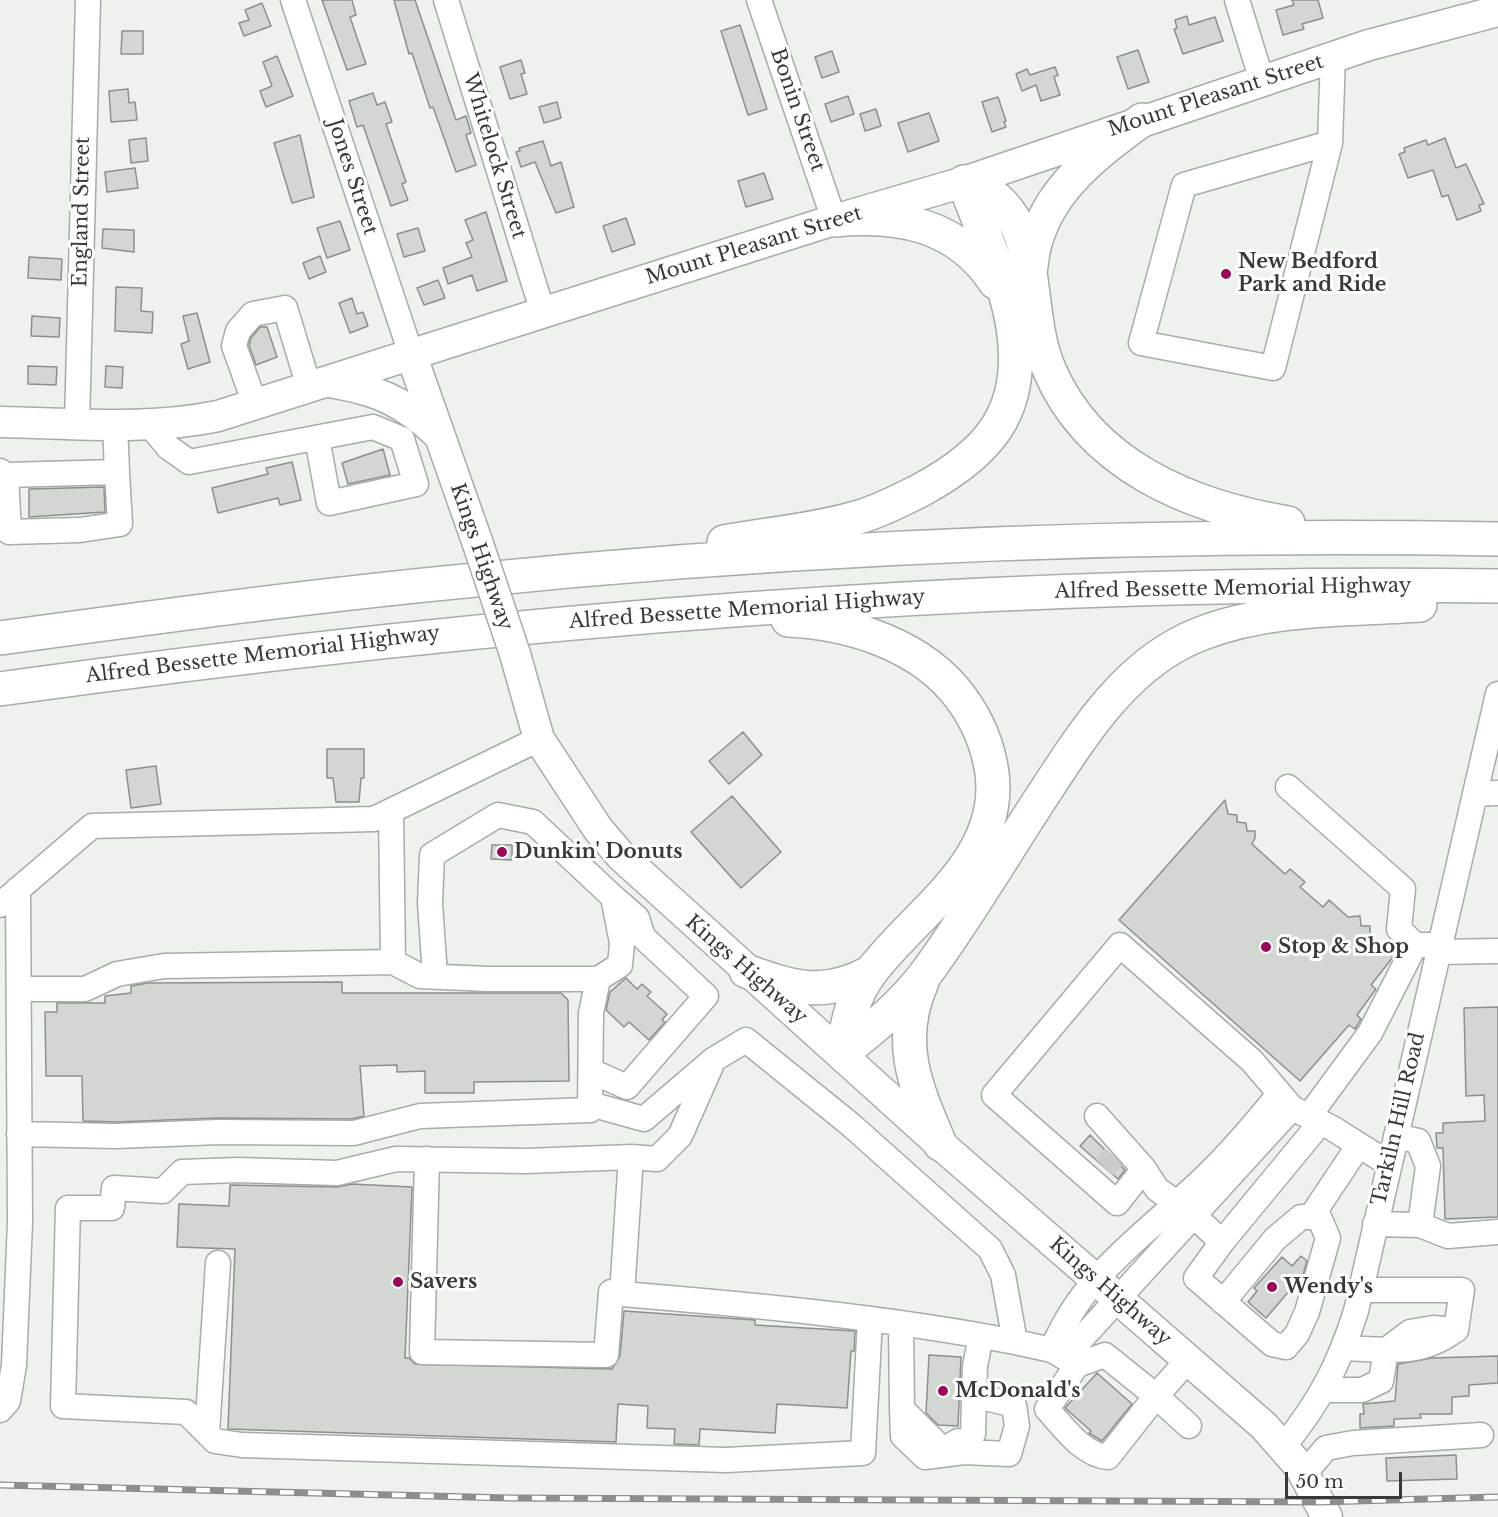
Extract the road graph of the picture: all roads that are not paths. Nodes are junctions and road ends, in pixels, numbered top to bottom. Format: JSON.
{"nodes":[{"id":1,"x":88,"y":0,"type":"edge"},
{"id":2,"x":293,"y":0,"type":"edge"},
{"id":3,"x":446,"y":0,"type":"edge"},
{"id":4,"x":759,"y":0,"type":"edge"},
{"id":5,"x":1237,"y":0,"type":"edge"},
{"id":6,"x":1494,"y":10,"type":"edge"},
{"id":7,"x":1334,"y":56,"type":"junction"},
{"id":8,"x":1262,"y":81,"type":"junction"},
{"id":9,"x":1142,"y":120,"type":"junction"},
{"id":10,"x":1330,"y":143,"type":"junction"},
{"id":11,"x":964,"y":182,"type":"junction"},
{"id":12,"x":834,"y":220,"type":"junction"},
{"id":13,"x":1030,"y":280,"type":"junction"},
{"id":14,"x":1009,"y":310,"type":"junction"},
{"id":15,"x":543,"y":312,"type":"junction"},
{"id":16,"x":411,"y":354,"type":"junction"},
{"id":17,"x":316,"y":384,"type":"junction"},
{"id":18,"x":255,"y":404,"type":"junction"},
{"id":19,"x":0,"y":422,"type":"edge"},
{"id":20,"x":77,"y":424,"type":"junction"},
{"id":21,"x":115,"y":424,"type":"junction"},
{"id":22,"x":149,"y":424,"type":"junction"},
{"id":23,"x":440,"y":435,"type":"junction"},
{"id":24,"x":317,"y":438,"type":"dead end"},
{"id":25,"x":117,"y":472,"type":"junction"},
{"id":26,"x":3,"y":473,"type":"edge"},
{"id":27,"x":1397,"y":537,"type":"junction"},
{"id":28,"x":1498,"y":539,"type":"edge"},
{"id":29,"x":556,"y":572,"type":"junction"},
{"id":30,"x":1498,"y":586,"type":"edge"},
{"id":31,"x":1498,"y":598,"type":"edge"},
{"id":32,"x":606,"y":619,"type":"junction"},
{"id":33,"x":0,"y":638,"type":"edge"},
{"id":34,"x":0,"y":689,"type":"edge"},
{"id":35,"x":1498,"y":694,"type":"edge"},
{"id":36,"x":539,"y":739,"type":"junction"},
{"id":37,"x":1288,"y":787,"type":"dead end"},
{"id":38,"x":1486,"y":794,"type":"edge"},
{"id":39,"x":391,"y":811,"type":"junction"},
{"id":40,"x":18,"y":889,"type":"junction"},
{"id":41,"x":613,"y":897,"type":"junction"},
{"id":42,"x":0,"y":905,"type":"edge"},
{"id":43,"x":1415,"y":945,"type":"junction"},
{"id":44,"x":1439,"y":948,"type":"junction"},
{"id":45,"x":1498,"y":951,"type":"edge"},
{"id":46,"x":393,"y":962,"type":"junction"},
{"id":47,"x":746,"y":971,"type":"junction"},
{"id":48,"x":871,"y":972,"type":"junction"},
{"id":49,"x":926,"y":973,"type":"junction"},
{"id":50,"x":435,"y":976,"type":"junction"},
{"id":51,"x":598,"y":979,"type":"junction"},
{"id":52,"x":19,"y":989,"type":"junction"},
{"id":53,"x":842,"y":1053,"type":"junction"},
{"id":54,"x":713,"y":1060,"type":"junction"},
{"id":55,"x":591,"y":1071,"type":"junction"},
{"id":56,"x":590,"y":1104,"type":"junction"},
{"id":57,"x":1300,"y":1110,"type":"junction"},
{"id":58,"x":1097,"y":1116,"type":"dead end"},
{"id":59,"x":19,"y":1134,"type":"junction"},
{"id":60,"x":1396,"y":1136,"type":"junction"},
{"id":61,"x":940,"y":1144,"type":"junction"},
{"id":62,"x":1359,"y":1145,"type":"junction"},
{"id":63,"x":631,"y":1157,"type":"junction"},
{"id":64,"x":427,"y":1159,"type":"junction"},
{"id":65,"x":1108,"y":1163,"type":"junction"},
{"id":66,"x":1389,"y":1164,"type":"junction"},
{"id":67,"x":1144,"y":1169,"type":"junction"},
{"id":68,"x":1185,"y":1209,"type":"junction"},
{"id":69,"x":1311,"y":1217,"type":"junction"},
{"id":70,"x":1375,"y":1224,"type":"junction"},
{"id":71,"x":1420,"y":1225,"type":"junction"},
{"id":72,"x":1498,"y":1232,"type":"edge"},
{"id":73,"x":1222,"y":1242,"type":"junction"},
{"id":74,"x":218,"y":1263,"type":"dead end"},
{"id":75,"x":1095,"y":1279,"type":"junction"},
{"id":76,"x":1360,"y":1290,"type":"junction"},
{"id":77,"x":622,"y":1294,"type":"junction"},
{"id":78,"x":1118,"y":1298,"type":"junction"},
{"id":79,"x":1223,"y":1302,"type":"junction"},
{"id":80,"x":870,"y":1319,"type":"junction"},
{"id":81,"x":901,"y":1323,"type":"junction"},
{"id":82,"x":981,"y":1336,"type":"junction"},
{"id":83,"x":1015,"y":1342,"type":"junction"},
{"id":84,"x":1343,"y":1348,"type":"junction"},
{"id":85,"x":1052,"y":1350,"type":"junction"},
{"id":86,"x":1386,"y":1350,"type":"junction"},
{"id":87,"x":1188,"y":1359,"type":"junction"},
{"id":88,"x":1077,"y":1365,"type":"junction"},
{"id":89,"x":1324,"y":1390,"type":"junction"},
{"id":90,"x":973,"y":1395,"type":"junction"},
{"id":91,"x":1156,"y":1396,"type":"junction"},
{"id":92,"x":902,"y":1409,"type":"junction"},
{"id":93,"x":0,"y":1410,"type":"edge"},
{"id":94,"x":973,"y":1420,"type":"junction"},
{"id":95,"x":1190,"y":1426,"type":"dead end"},
{"id":96,"x":207,"y":1433,"type":"junction"},
{"id":97,"x":1481,"y":1435,"type":"dead end"},
{"id":98,"x":1283,"y":1447,"type":"junction"},
{"id":99,"x":964,"y":1452,"type":"junction"},
{"id":100,"x":1304,"y":1474,"type":"junction"},
{"id":101,"x":1328,"y":1517,"type":"edge"}],
"edges":[{"from":1,"to":20,"type":"street","name":"England Street"},
{"from":2,"to":16,"type":"street","name":"Jones Street"},
{"from":3,"to":15,"type":"street","name":"Whitelock Street"},
{"from":4,"to":12,"type":"street","name":"Bonin Street"},
{"from":5,"to":8,"type":"street"},
{"from":6,"to":7,"type":"main road","name":"Mount Pleasant Street"},
{"from":7,"to":8,"type":"main road","name":"Mount Pleasant Street"},
{"from":7,"to":10,"type":"street"},
{"from":8,"to":9,"type":"main road","name":"Mount Pleasant Street"},
{"from":9,"to":11,"type":"main road","name":"Mount Pleasant Street"},
{"from":9,"to":13,"type":"highway"},
{"from":10,"to":10,"type":"street"},
{"from":11,"to":12,"type":"main road","name":"Mount Pleasant Street"},
{"from":11,"to":13,"type":"highway"},
{"from":11,"to":14,"type":"highway"},
{"from":12,"to":14,"type":"highway"},
{"from":12,"to":15,"type":"main road","name":"Mount Pleasant Street"},
{"from":13,"to":27,"type":"highway"},
{"from":14,"to":29,"type":"highway"},
{"from":15,"to":16,"type":"main road","name":"Mount Pleasant Street"},
{"from":16,"to":17,"type":"main road","name":"Mount Pleasant Street"},
{"from":16,"to":23,"type":"main road","name":"Kings Highway"},
{"from":17,"to":18,"type":"main road","name":"Mount Pleasant Street"},
{"from":17,"to":18,"type":"street"},
{"from":17,"to":23,"type":"main road"},
{"from":18,"to":22,"type":"main road","name":"Mount Pleasant Street"},
{"from":19,"to":20,"type":"main road","name":"Mount Pleasant Street"},
{"from":20,"to":21,"type":"main road","name":"Mount Pleasant Street"},
{"from":21,"to":22,"type":"main road","name":"Mount Pleasant Street"},
{"from":21,"to":25,"type":"street"},
{"from":22,"to":24,"type":"street"},
{"from":23,"to":36,"type":"main road","name":"Kings Highway","bridge":true},
{"from":25,"to":26,"type":"street"},
{"from":25,"to":26,"type":"street"},
{"from":27,"to":28,"type":"highway"},
{"from":27,"to":29,"type":"highway"},
{"from":29,"to":33,"type":"highway"},
{"from":30,"to":32,"type":"highway","name":"Alfred Bessette Memorial Highway"},
{"from":31,"to":49,"type":"highway"},
{"from":32,"to":34,"type":"highway","name":"Alfred Bessette Memorial Highway"},
{"from":32,"to":48,"type":"highway"},
{"from":35,"to":38,"type":"street","name":"Tarkiln Hill Road"},
{"from":36,"to":39,"type":"street"},
{"from":36,"to":47,"type":"main road","name":"Kings Highway"},
{"from":37,"to":43,"type":"street"},
{"from":38,"to":44,"type":"street","name":"Tarkiln Hill Road"},
{"from":39,"to":40,"type":"street"},
{"from":39,"to":46,"type":"street"},
{"from":40,"to":42,"type":"street"},
{"from":40,"to":52,"type":"street"},
{"from":41,"to":50,"type":"street"},
{"from":41,"to":51,"type":"street"},
{"from":41,"to":55,"type":"street"},
{"from":43,"to":44,"type":"street"},
{"from":43,"to":57,"type":"street"},
{"from":44,"to":45,"type":"street"},
{"from":44,"to":60,"type":"street","name":"Tarkiln Hill Road"},
{"from":46,"to":50,"type":"street"},
{"from":46,"to":52,"type":"street"},
{"from":47,"to":48,"type":"highway"},
{"from":47,"to":53,"type":"main road","name":"Kings Highway"},
{"from":48,"to":53,"type":"highway"},
{"from":49,"to":53,"type":"highway"},
{"from":49,"to":61,"type":"highway"},
{"from":50,"to":51,"type":"street"},
{"from":51,"to":55,"type":"street"},
{"from":52,"to":59,"type":"street"},
{"from":53,"to":61,"type":"main road","name":"Kings Highway"},
{"from":54,"to":56,"type":"street"},
{"from":54,"to":63,"type":"street"},
{"from":54,"to":83,"type":"street"},
{"from":55,"to":56,"type":"street"},
{"from":56,"to":59,"type":"street"},
{"from":57,"to":62,"type":"street"},
{"from":57,"to":65,"type":"street"},
{"from":57,"to":68,"type":"street"},
{"from":57,"to":73,"type":"street"},
{"from":58,"to":65,"type":"street"},
{"from":59,"to":93,"type":"street"},
{"from":60,"to":66,"type":"street","name":"Tarkiln Hill Road"},
{"from":60,"to":71,"type":"street"},
{"from":61,"to":75,"type":"main road","name":"Kings Highway"},
{"from":62,"to":66,"type":"street"},
{"from":62,"to":69,"type":"street"},
{"from":63,"to":64,"type":"street"},
{"from":63,"to":77,"type":"street"},
{"from":64,"to":77,"type":"street"},
{"from":64,"to":96,"type":"street"},
{"from":65,"to":67,"type":"street"},
{"from":65,"to":67,"type":"street"},
{"from":66,"to":70,"type":"street","name":"Tarkiln Hill Road"},
{"from":67,"to":68,"type":"street"},
{"from":68,"to":73,"type":"street"},
{"from":68,"to":75,"type":"street"},
{"from":68,"to":78,"type":"street"},
{"from":69,"to":79,"type":"street"},
{"from":69,"to":79,"type":"street"},
{"from":70,"to":71,"type":"street"},
{"from":70,"to":76,"type":"street","name":"Tarkiln Hill Road"},
{"from":71,"to":72,"type":"street"},
{"from":73,"to":79,"type":"street"},
{"from":74,"to":96,"type":"street"},
{"from":75,"to":78,"type":"main road","name":"Kings Highway"},
{"from":75,"to":85,"type":"street"},
{"from":76,"to":84,"type":"street","name":"Tarkiln Hill Road"},
{"from":76,"to":86,"type":"street"},
{"from":77,"to":80,"type":"street"},
{"from":78,"to":85,"type":"street"},
{"from":78,"to":87,"type":"main road","name":"Kings Highway"},
{"from":80,"to":81,"type":"street"},
{"from":80,"to":96,"type":"street"},
{"from":81,"to":82,"type":"street"},
{"from":81,"to":92,"type":"street"},
{"from":82,"to":83,"type":"street"},
{"from":82,"to":90,"type":"street"},
{"from":83,"to":85,"type":"street"},
{"from":84,"to":86,"type":"street"},
{"from":84,"to":89,"type":"street","name":"Tarkiln Hill Road"},
{"from":85,"to":88,"type":"street"},
{"from":86,"to":89,"type":"street"},
{"from":87,"to":91,"type":"street"},
{"from":87,"to":98,"type":"main road","name":"Kings Highway"},
{"from":88,"to":91,"type":"street"},
{"from":88,"to":91,"type":"street"},
{"from":89,"to":98,"type":"street","name":"Tarkiln Hill Road"},
{"from":90,"to":94,"type":"street"},
{"from":90,"to":99,"type":"street"},
{"from":91,"to":95,"type":"street"},
{"from":92,"to":94,"type":"street"},
{"from":92,"to":99,"type":"street"},
{"from":94,"to":99,"type":"street"},
{"from":97,"to":100,"type":"street"},
{"from":98,"to":100,"type":"main road"},
{"from":100,"to":101,"type":"main road"}]}
